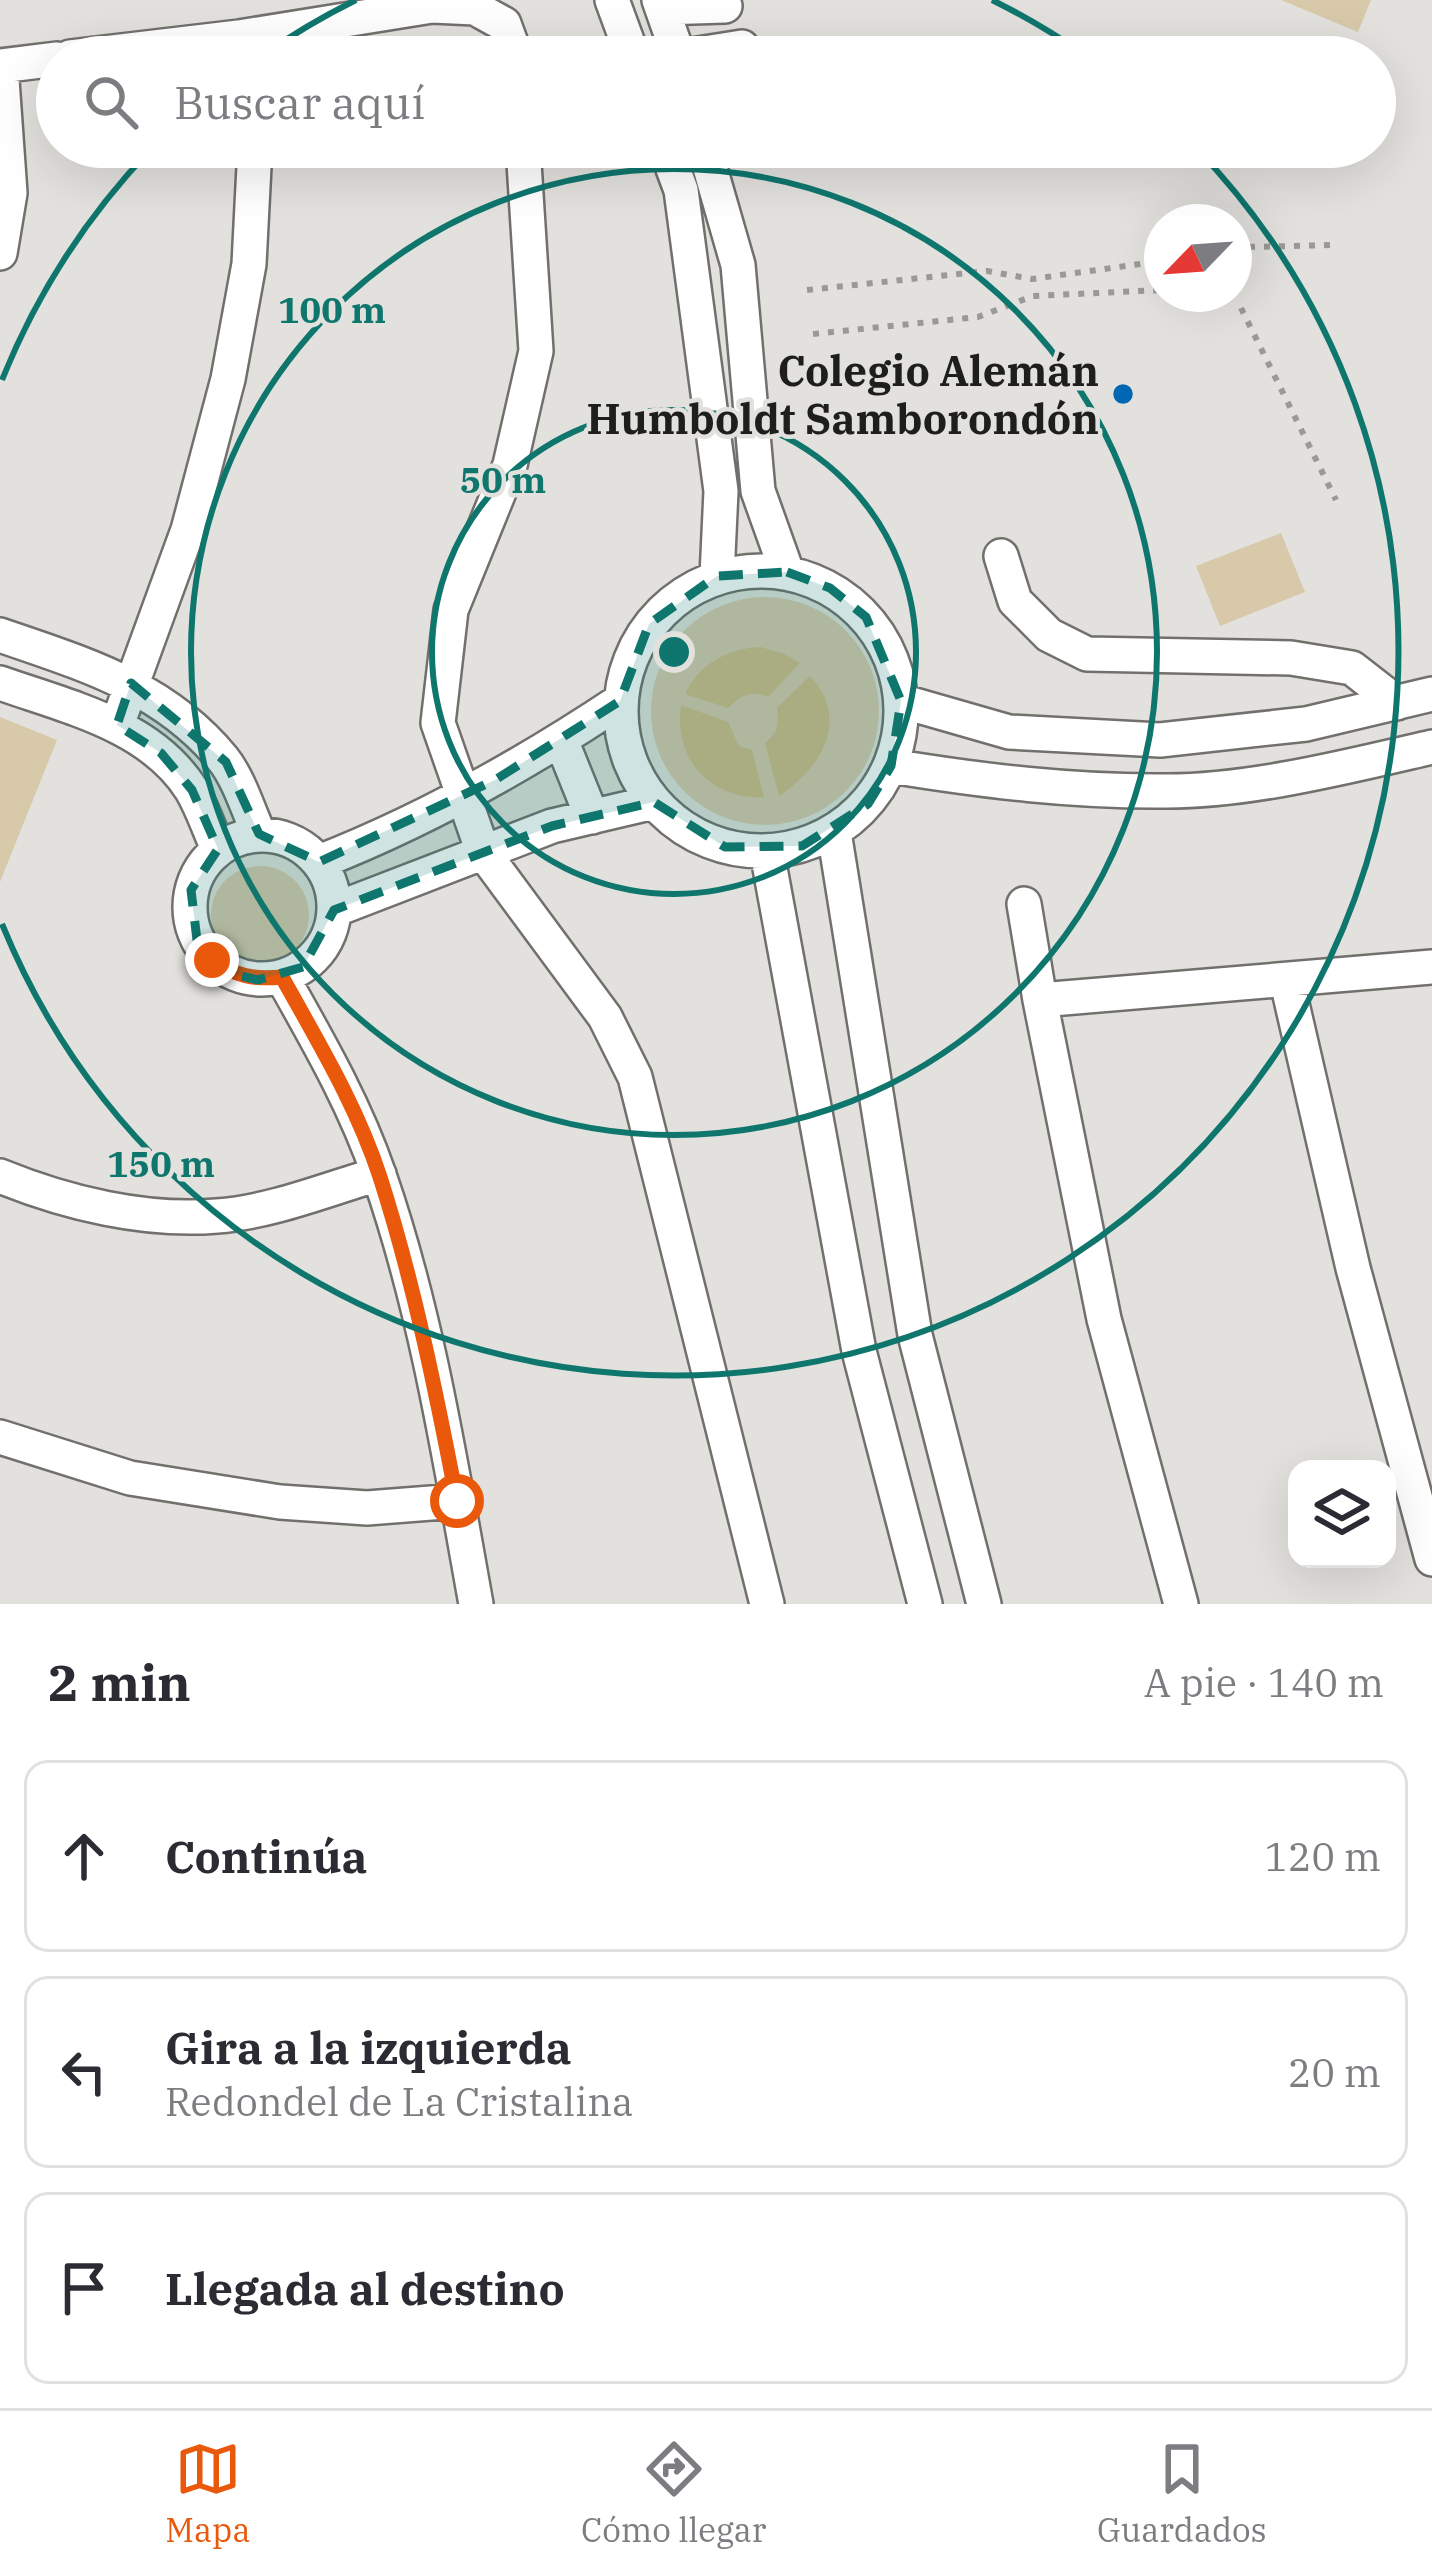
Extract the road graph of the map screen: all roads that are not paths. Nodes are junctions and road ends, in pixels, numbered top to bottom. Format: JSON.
{"nodes":[{"id":1,"x":612,"y":0,"type":"edge"},
{"id":2,"x":660,"y":4,"type":"edge"},
{"id":3,"x":725,"y":6,"type":"dead end"},
{"id":4,"x":292,"y":36,"type":"edge"},
{"id":5,"x":508,"y":36,"type":"edge"},
{"id":6,"x":625,"y":36,"type":"edge"},
{"id":7,"x":671,"y":36,"type":"edge"},
{"id":8,"x":36,"y":62,"type":"edge"},
{"id":9,"x":0,"y":66,"type":"edge"},
{"id":10,"x":254,"y":168,"type":"edge"},
{"id":11,"x":525,"y":168,"type":"edge"},
{"id":12,"x":673,"y":168,"type":"edge"},
{"id":13,"x":710,"y":168,"type":"edge"},
{"id":14,"x":0,"y":254,"type":"edge"},
{"id":15,"x":1001,"y":556,"type":"dead end"},
{"id":16,"x":787,"y":572,"type":"junction"},
{"id":17,"x":717,"y":576,"type":"junction"},
{"id":18,"x":0,"y":634,"type":"edge"},
{"id":19,"x":131,"y":682,"type":"junction"},
{"id":20,"x":0,"y":683,"type":"edge"},
{"id":21,"x":1432,"y":694,"type":"edge"},
{"id":22,"x":620,"y":701,"type":"junction"},
{"id":23,"x":901,"y":701,"type":"junction"},
{"id":24,"x":1397,"y":703,"type":"junction"},
{"id":25,"x":117,"y":725,"type":"junction"},
{"id":26,"x":561,"y":740,"type":"junction"},
{"id":27,"x":1432,"y":747,"type":"edge"},
{"id":28,"x":891,"y":766,"type":"junction"},
{"id":29,"x":464,"y":796,"type":"junction"},
{"id":30,"x":654,"y":802,"type":"junction"},
{"id":31,"x":592,"y":817,"type":"junction"},
{"id":32,"x":834,"y":832,"type":"junction"},
{"id":33,"x":260,"y":834,"type":"junction"},
{"id":34,"x":218,"y":849,"type":"junction"},
{"id":35,"x":483,"y":852,"type":"junction"},
{"id":36,"x":767,"y":852,"type":"junction"},
{"id":37,"x":319,"y":862,"type":"junction"},
{"id":38,"x":1024,"y":904,"type":"dead end"},
{"id":39,"x":334,"y":910,"type":"junction"},
{"id":40,"x":1432,"y":967,"type":"edge"},
{"id":41,"x":282,"y":977,"type":"junction"},
{"id":42,"x":1287,"y":982,"type":"junction"},
{"id":43,"x":1040,"y":1000,"type":"junction"},
{"id":44,"x":379,"y":1174,"type":"junction"},
{"id":45,"x":0,"y":1176,"type":"edge"},
{"id":46,"x":0,"y":1437,"type":"edge"},
{"id":47,"x":457,"y":1501,"type":"junction"},
{"id":48,"x":1432,"y":1559,"type":"edge"},
{"id":49,"x":476,"y":1604,"type":"edge"},
{"id":50,"x":767,"y":1604,"type":"edge"},
{"id":51,"x":925,"y":1604,"type":"edge"},
{"id":52,"x":984,"y":1604,"type":"edge"},
{"id":53,"x":1181,"y":1604,"type":"edge"}],
"edges":[{"from":1,"to":6,"type":"street"},
{"from":2,"to":3,"type":"street"},
{"from":2,"to":7,"type":"street"},
{"from":4,"to":5,"type":"street"},
{"from":8,"to":9,"type":"street"},
{"from":9,"to":14,"type":"street"},
{"from":10,"to":19,"type":"street"},
{"from":11,"to":29,"type":"street"},
{"from":12,"to":17,"type":"street"},
{"from":13,"to":16,"type":"street"},
{"from":15,"to":24,"type":"street"},
{"from":16,"to":17,"type":"street"},
{"from":16,"to":23,"type":"street"},
{"from":17,"to":22,"type":"street"},
{"from":18,"to":19,"type":"street"},
{"from":19,"to":25,"type":"street"},
{"from":19,"to":33,"type":"street"},
{"from":20,"to":25,"type":"street"},
{"from":21,"to":24,"type":"street"},
{"from":22,"to":26,"type":"street"},
{"from":22,"to":30,"type":"street"},
{"from":23,"to":24,"type":"street"},
{"from":23,"to":28,"type":"street"},
{"from":25,"to":34,"type":"street"},
{"from":26,"to":29,"type":"street"},
{"from":26,"to":31,"type":"street"},
{"from":27,"to":28,"type":"street"},
{"from":28,"to":32,"type":"street"},
{"from":29,"to":35,"type":"street"},
{"from":29,"to":37,"type":"street"},
{"from":30,"to":31,"type":"street"},
{"from":30,"to":36,"type":"street"},
{"from":31,"to":35,"type":"street"},
{"from":32,"to":36,"type":"street"},
{"from":32,"to":52,"type":"street"},
{"from":33,"to":34,"type":"street"},
{"from":33,"to":37,"type":"street"},
{"from":34,"to":41,"type":"street"},
{"from":35,"to":39,"type":"street"},
{"from":35,"to":50,"type":"street"},
{"from":36,"to":51,"type":"street"},
{"from":37,"to":39,"type":"street"},
{"from":38,"to":43,"type":"street"},
{"from":39,"to":41,"type":"street"},
{"from":40,"to":42,"type":"street"},
{"from":41,"to":44,"type":"street"},
{"from":42,"to":43,"type":"street"},
{"from":42,"to":48,"type":"street"},
{"from":43,"to":53,"type":"street"},
{"from":44,"to":45,"type":"street"},
{"from":44,"to":47,"type":"street"},
{"from":46,"to":47,"type":"street"},
{"from":47,"to":49,"type":"street"}]}
